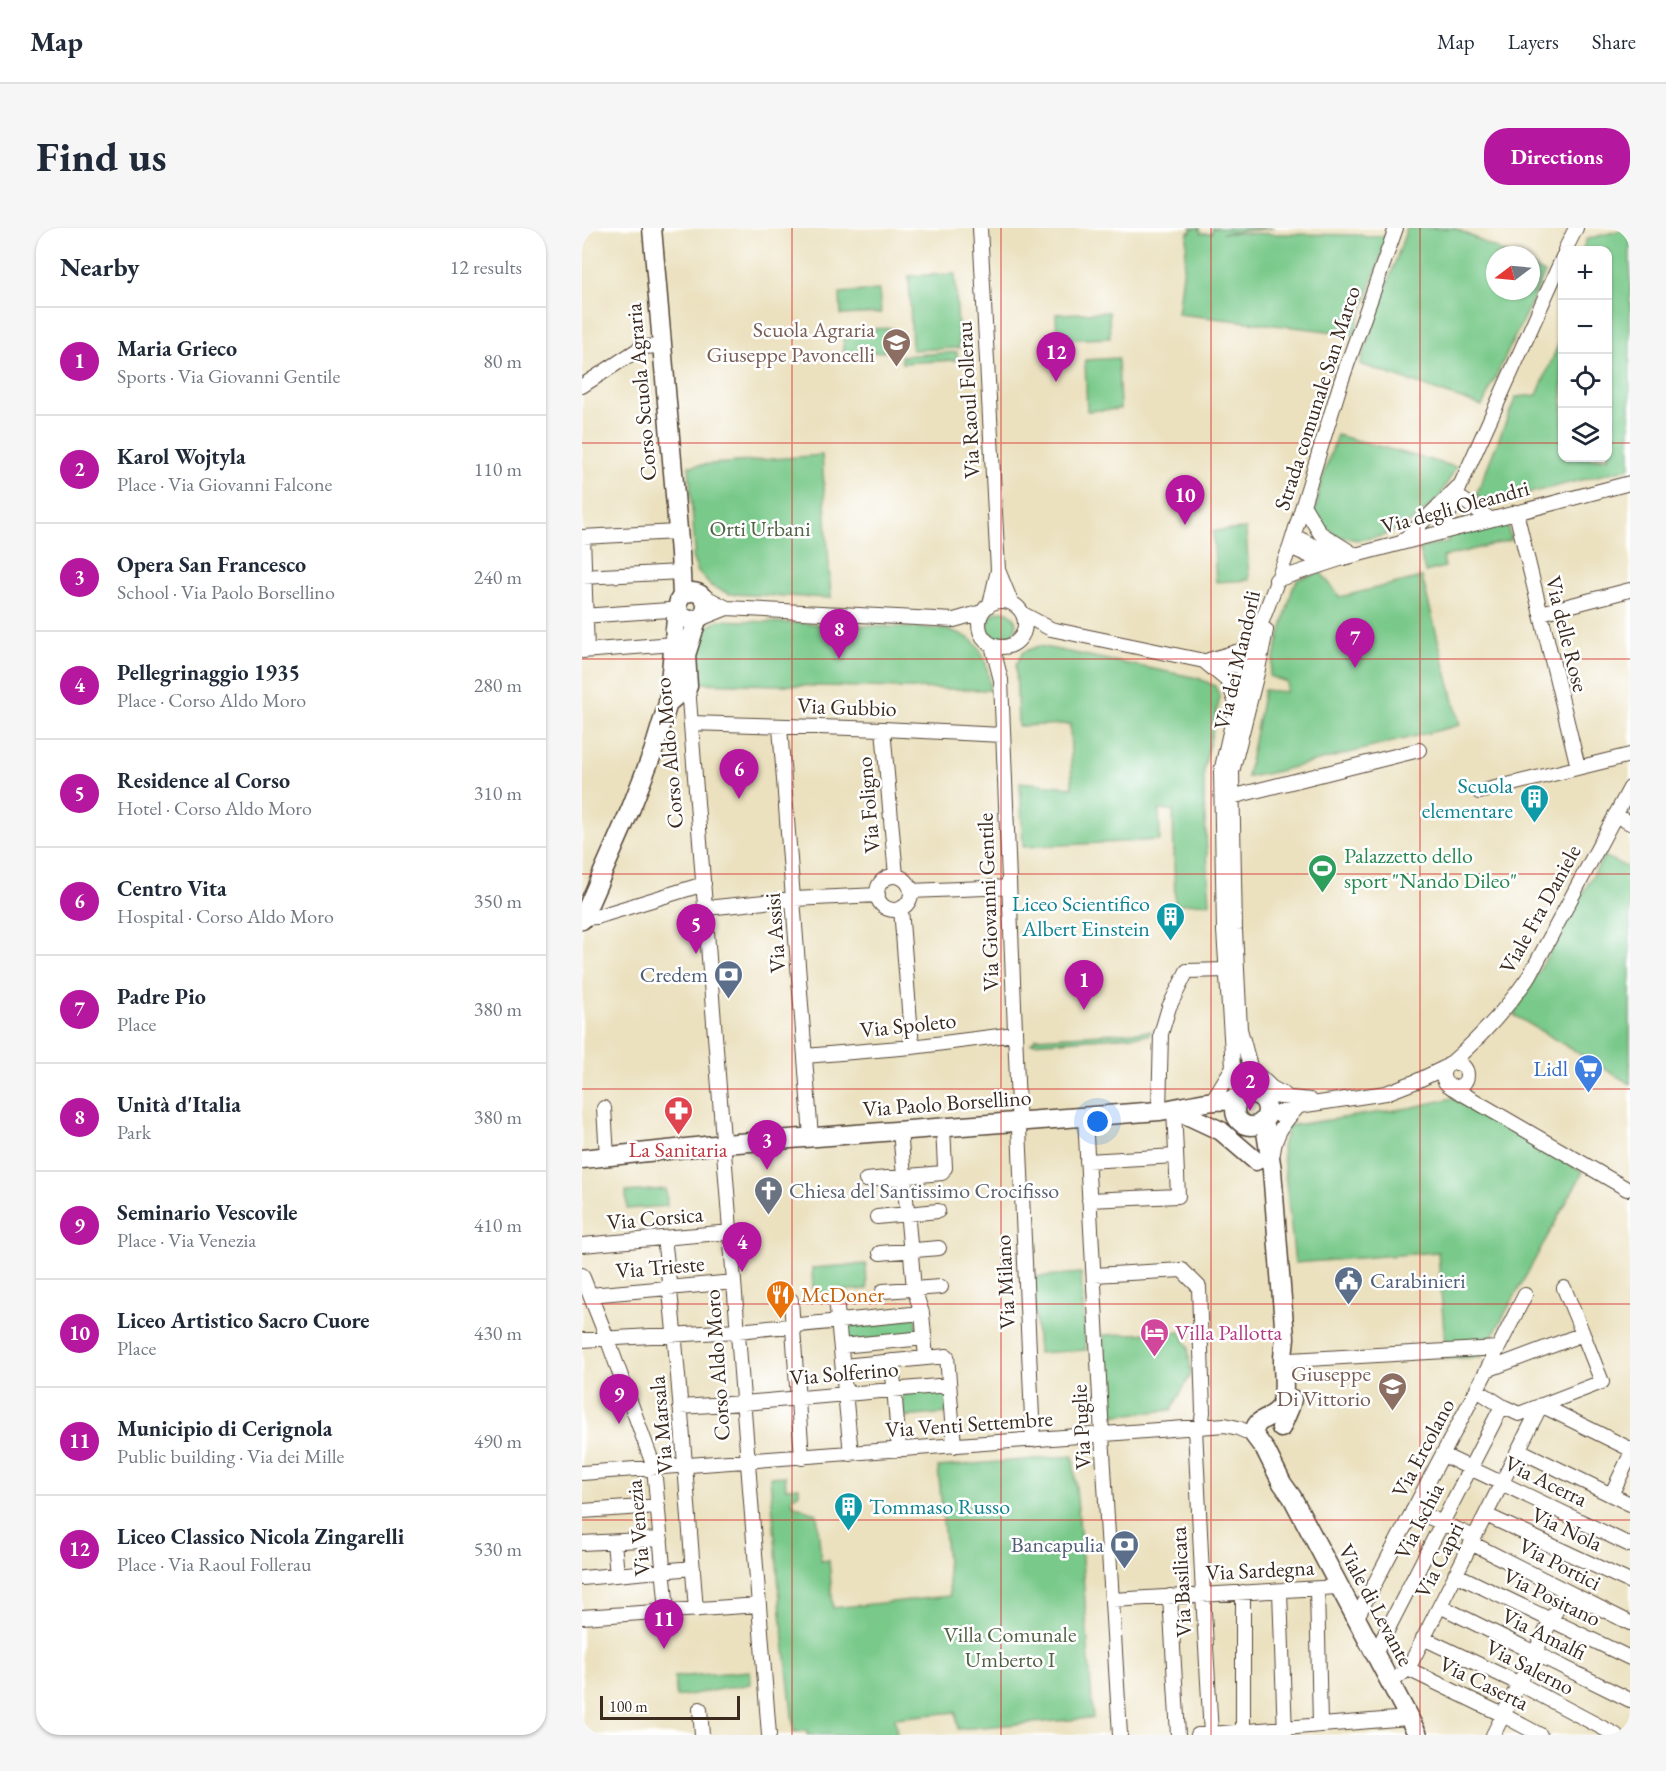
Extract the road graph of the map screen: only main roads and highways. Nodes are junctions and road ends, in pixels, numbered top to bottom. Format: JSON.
{"nodes":[{"id":1,"x":651,"y":228,"type":"edge"},
{"id":2,"x":680,"y":553,"type":"junction"},
{"id":3,"x":682,"y":602,"type":"junction"},
{"id":4,"x":697,"y":620,"type":"junction"},
{"id":5,"x":668,"y":703,"type":"junction"},
{"id":6,"x":583,"y":919,"type":"edge"},
{"id":7,"x":1238,"y":1101,"type":"junction"},
{"id":8,"x":1167,"y":1110,"type":"junction"},
{"id":9,"x":1264,"y":1118,"type":"junction"},
{"id":10,"x":1240,"y":1122,"type":"junction"},
{"id":11,"x":582,"y":1159,"type":"edge"},
{"id":12,"x":1256,"y":1161,"type":"junction"},
{"id":13,"x":1274,"y":1199,"type":"junction"},
{"id":14,"x":1285,"y":1338,"type":"junction"},
{"id":15,"x":1264,"y":1419,"type":"junction"},
{"id":16,"x":1280,"y":1434,"type":"junction"},
{"id":17,"x":1258,"y":1440,"type":"junction"},
{"id":18,"x":1292,"y":1497,"type":"junction"},
{"id":19,"x":1418,"y":1735,"type":"edge"}],
"edges":[{"from":1,"to":2,"type":"main road","name":"Corso Scuola Agraria"},
{"from":2,"to":3,"type":"main road","name":"Corso Scuola Agraria"},
{"from":2,"to":3,"type":"main road","name":"Corso Scuola Agraria"},
{"from":3,"to":4,"type":"main road"},
{"from":3,"to":4,"type":"main road","name":"Corso Aldo Moro"},
{"from":3,"to":5,"type":"main road"},
{"from":4,"to":5,"type":"main road","name":"Corso Aldo Moro"},
{"from":5,"to":6,"type":"main road"},
{"from":7,"to":8,"type":"main road"},
{"from":7,"to":9,"type":"main road"},
{"from":7,"to":10,"type":"main road"},
{"from":8,"to":10,"type":"main road"},
{"from":8,"to":11,"type":"main road","name":"Via Paolo Borsellino"},
{"from":8,"to":12,"type":"main road"},
{"from":9,"to":10,"type":"main road"},
{"from":9,"to":13,"type":"main road","name":"Viale di Levante"},
{"from":10,"to":12,"type":"main road","name":"Viale di Levante"},
{"from":12,"to":13,"type":"main road","name":"Viale di Levante"},
{"from":13,"to":14,"type":"main road","name":"Viale di Levante"},
{"from":14,"to":15,"type":"main road","name":"Viale di Levante"},
{"from":14,"to":16,"type":"main road","name":"Viale di Levante"},
{"from":15,"to":16,"type":"main road"},
{"from":15,"to":17,"type":"main road"},
{"from":16,"to":17,"type":"main road"},
{"from":16,"to":18,"type":"main road","name":"Viale di Levante"},
{"from":17,"to":18,"type":"main road","name":"Viale di Levante"},
{"from":18,"to":19,"type":"main road","name":"Viale di Levante"}]}
